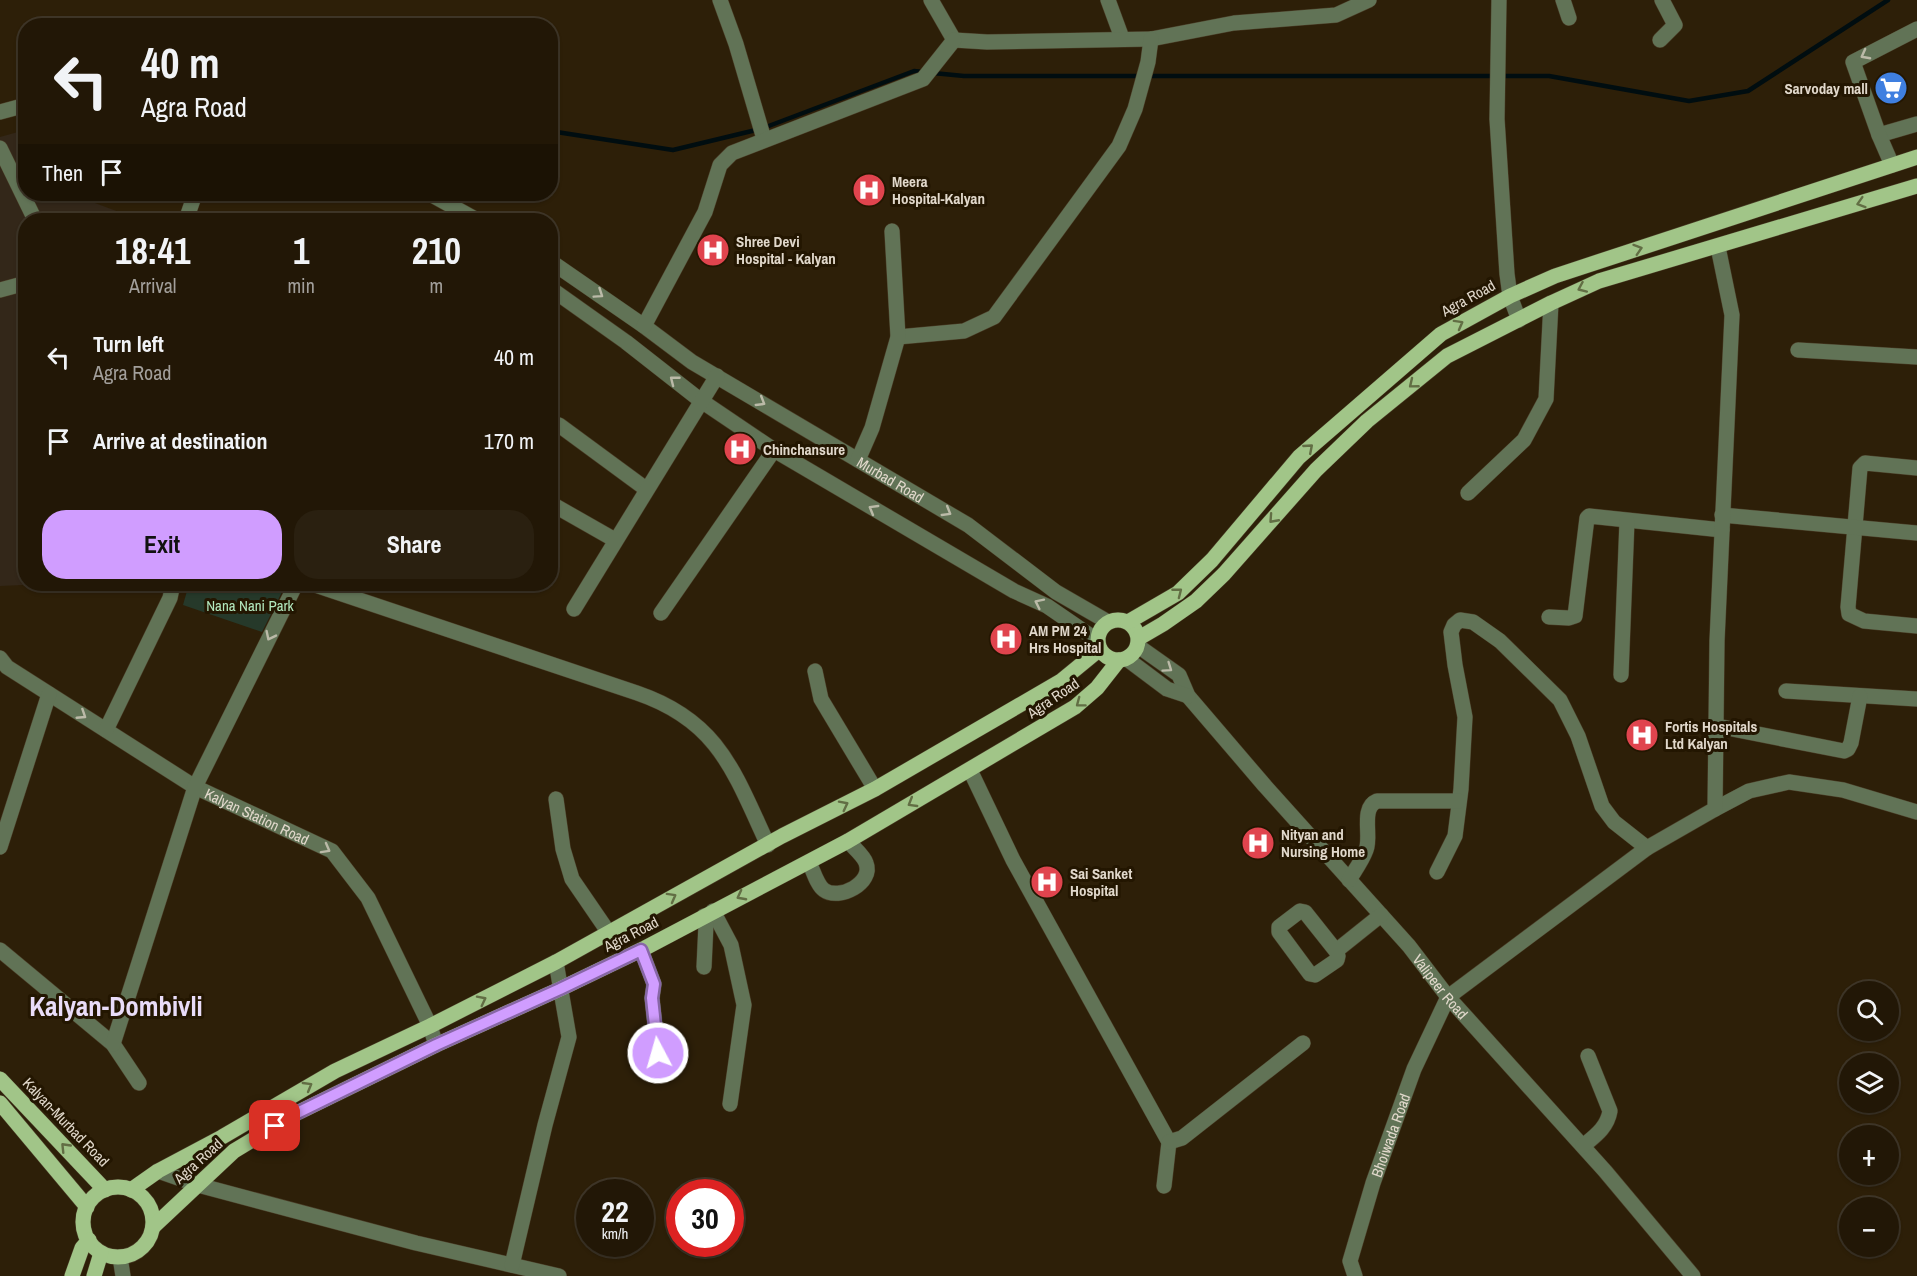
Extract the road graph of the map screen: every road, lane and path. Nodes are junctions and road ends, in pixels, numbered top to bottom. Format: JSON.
{"nodes":[{"id":1,"x":720,"y":0,"type":"edge"},
{"id":2,"x":931,"y":0,"type":"edge"},
{"id":3,"x":1369,"y":0,"type":"edge"},
{"id":4,"x":1499,"y":0,"type":"edge"},
{"id":5,"x":1563,"y":0,"type":"edge"},
{"id":6,"x":1662,"y":0,"type":"edge"},
{"id":7,"x":1111,"y":2,"type":"edge"},
{"id":8,"x":1569,"y":18,"type":"dead end"},
{"id":9,"x":1917,"y":29,"type":"edge"},
{"id":10,"x":1122,"y":38,"type":"junction"},
{"id":11,"x":1151,"y":39,"type":"junction"},
{"id":12,"x":954,"y":40,"type":"junction"},
{"id":13,"x":1660,"y":40,"type":"dead end"},
{"id":14,"x":18,"y":107,"type":"edge"},
{"id":15,"x":0,"y":112,"type":"edge"},
{"id":16,"x":1917,"y":124,"type":"edge"},
{"id":17,"x":1880,"y":135,"type":"junction"},
{"id":18,"x":764,"y":140,"type":"junction"},
{"id":19,"x":0,"y":147,"type":"edge"},
{"id":20,"x":1917,"y":157,"type":"edge"},
{"id":21,"x":1892,"y":165,"type":"junction"},
{"id":22,"x":18,"y":185,"type":"edge"},
{"id":23,"x":1917,"y":186,"type":"edge"},
{"id":24,"x":443,"y":201,"type":"edge"},
{"id":25,"x":464,"y":213,"type":"edge"},
{"id":26,"x":892,"y":231,"type":"dead end"},
{"id":27,"x":1718,"y":247,"type":"junction"},
{"id":28,"x":558,"y":267,"type":"edge"},
{"id":29,"x":18,"y":286,"type":"edge"},
{"id":30,"x":0,"y":290,"type":"edge"},
{"id":31,"x":558,"y":294,"type":"edge"},
{"id":32,"x":1510,"y":296,"type":"junction"},
{"id":33,"x":1551,"y":303,"type":"junction"},
{"id":34,"x":1519,"y":320,"type":"junction"},
{"id":35,"x":644,"y":326,"type":"junction"},
{"id":36,"x":898,"y":337,"type":"junction"},
{"id":37,"x":1798,"y":350,"type":"dead end"},
{"id":38,"x":1917,"y":357,"type":"edge"},
{"id":39,"x":717,"y":376,"type":"junction"},
{"id":40,"x":700,"y":400,"type":"junction"},
{"id":41,"x":558,"y":425,"type":"edge"},
{"id":42,"x":774,"y":450,"type":"junction"},
{"id":43,"x":858,"y":460,"type":"junction"},
{"id":44,"x":1917,"y":468,"type":"edge"},
{"id":45,"x":646,"y":489,"type":"junction"},
{"id":46,"x":1468,"y":493,"type":"dead end"},
{"id":47,"x":558,"y":508,"type":"edge"},
{"id":48,"x":1627,"y":521,"type":"junction"},
{"id":49,"x":1722,"y":522,"type":"junction"},
{"id":50,"x":1854,"y":527,"type":"junction"},
{"id":51,"x":1917,"y":532,"type":"edge"},
{"id":52,"x":615,"y":540,"type":"junction"},
{"id":53,"x":172,"y":591,"type":"edge"},
{"id":54,"x":293,"y":591,"type":"edge"},
{"id":55,"x":333,"y":591,"type":"edge"},
{"id":56,"x":574,"y":609,"type":"dead end"},
{"id":57,"x":660,"y":613,"type":"dead end"},
{"id":58,"x":1549,"y":617,"type":"dead end"},
{"id":59,"x":1108,"y":622,"type":"junction"},
{"id":60,"x":1128,"y":622,"type":"junction"},
{"id":61,"x":1917,"y":626,"type":"edge"},
{"id":62,"x":1138,"y":642,"type":"junction"},
{"id":63,"x":1099,"y":645,"type":"junction"},
{"id":64,"x":0,"y":658,"type":"edge"},
{"id":65,"x":1123,"y":659,"type":"junction"},
{"id":66,"x":815,"y":672,"type":"dead end"},
{"id":67,"x":1621,"y":675,"type":"dead end"},
{"id":68,"x":1786,"y":691,"type":"dead end"},
{"id":69,"x":49,"y":694,"type":"junction"},
{"id":70,"x":1188,"y":696,"type":"junction"},
{"id":71,"x":1860,"y":696,"type":"junction"},
{"id":72,"x":1917,"y":699,"type":"edge"},
{"id":73,"x":1717,"y":726,"type":"junction"},
{"id":74,"x":106,"y":730,"type":"junction"},
{"id":75,"x":970,"y":770,"type":"junction"},
{"id":76,"x":195,"y":787,"type":"junction"},
{"id":77,"x":875,"y":789,"type":"junction"},
{"id":78,"x":556,"y":799,"type":"dead end"},
{"id":79,"x":1459,"y":801,"type":"junction"},
{"id":80,"x":1715,"y":809,"type":"junction"},
{"id":81,"x":1917,"y":812,"type":"edge"},
{"id":82,"x":848,"y":842,"type":"junction"},
{"id":83,"x":768,"y":845,"type":"junction"},
{"id":84,"x":0,"y":847,"type":"edge"},
{"id":85,"x":1647,"y":848,"type":"junction"},
{"id":86,"x":809,"y":862,"type":"junction"},
{"id":87,"x":1437,"y":872,"type":"dead end"},
{"id":88,"x":1349,"y":880,"type":"junction"},
{"id":89,"x":709,"y":914,"type":"junction"},
{"id":90,"x":1381,"y":915,"type":"junction"},
{"id":91,"x":609,"y":933,"type":"junction"},
{"id":92,"x":0,"y":950,"type":"edge"},
{"id":93,"x":641,"y":950,"type":"junction"},
{"id":94,"x":1336,"y":951,"type":"dead end"},
{"id":95,"x":556,"y":963,"type":"junction"},
{"id":96,"x":704,"y":967,"type":"dead end"},
{"id":97,"x":560,"y":989,"type":"junction"},
{"id":98,"x":1448,"y":997,"type":"junction"},
{"id":99,"x":430,"y":1026,"type":"junction"},
{"id":100,"x":1303,"y":1043,"type":"dead end"},
{"id":101,"x":112,"y":1044,"type":"junction"},
{"id":102,"x":436,"y":1045,"type":"junction"},
{"id":103,"x":376,"y":1051,"type":"junction"},
{"id":104,"x":1588,"y":1056,"type":"dead end"},
{"id":105,"x":384,"y":1071,"type":"junction"},
{"id":106,"x":660,"y":1071,"type":"dead end"},
{"id":107,"x":0,"y":1079,"type":"edge"},
{"id":108,"x":139,"y":1083,"type":"dead end"},
{"id":109,"x":0,"y":1103,"type":"edge"},
{"id":110,"x":730,"y":1104,"type":"dead end"},
{"id":111,"x":222,"y":1137,"type":"junction"},
{"id":112,"x":1169,"y":1142,"type":"junction"},
{"id":113,"x":1583,"y":1146,"type":"junction"},
{"id":114,"x":234,"y":1151,"type":"junction"},
{"id":115,"x":158,"y":1171,"type":"junction"},
{"id":116,"x":198,"y":1185,"type":"junction"},
{"id":117,"x":1164,"y":1186,"type":"dead end"},
{"id":118,"x":105,"y":1190,"type":"junction"},
{"id":119,"x":131,"y":1190,"type":"junction"},
{"id":120,"x":87,"y":1207,"type":"junction"},
{"id":121,"x":153,"y":1227,"type":"junction"},
{"id":122,"x":88,"y":1240,"type":"junction"},
{"id":123,"x":102,"y":1252,"type":"junction"},
{"id":124,"x":120,"y":1257,"type":"junction"},
{"id":125,"x":512,"y":1265,"type":"junction"},
{"id":126,"x":72,"y":1276,"type":"edge"},
{"id":127,"x":94,"y":1276,"type":"edge"},
{"id":128,"x":123,"y":1276,"type":"edge"},
{"id":129,"x":559,"y":1276,"type":"edge"},
{"id":130,"x":1355,"y":1276,"type":"edge"},
{"id":131,"x":1693,"y":1276,"type":"edge"}],
"edges":[{"from":1,"to":18,"type":"street"},
{"from":2,"to":12,"type":"street"},
{"from":3,"to":11,"type":"street"},
{"from":4,"to":32,"type":"street"},
{"from":5,"to":8,"type":"street"},
{"from":6,"to":13,"type":"street"},
{"from":7,"to":10,"type":"street"},
{"from":9,"to":17,"type":"street","one_way":true},
{"from":10,"to":11,"type":"street"},
{"from":10,"to":12,"type":"street"},
{"from":11,"to":36,"type":"street"},
{"from":12,"to":18,"type":"street"},
{"from":14,"to":15,"type":"street"},
{"from":16,"to":17,"type":"street"},
{"from":17,"to":21,"type":"street"},
{"from":18,"to":35,"type":"street"},
{"from":19,"to":22,"type":"street"},
{"from":20,"to":21,"type":"main road","name":"Agra Road"},
{"from":32,"to":21,"type":"main road","name":"Agra Road","one_way":true},
{"from":23,"to":27,"type":"main road","name":"Agra Road","one_way":true},
{"from":24,"to":25,"type":"street"},
{"from":26,"to":36,"type":"street"},
{"from":27,"to":33,"type":"main road","name":"Agra Road","one_way":true},
{"from":27,"to":49,"type":"street"},
{"from":28,"to":35,"type":"street","name":"Murbad Road","one_way":true},
{"from":29,"to":30,"type":"street"},
{"from":40,"to":31,"type":"street","one_way":true},
{"from":32,"to":34,"type":"street"},
{"from":60,"to":32,"type":"main road","name":"Agra Road","one_way":true},
{"from":33,"to":34,"type":"main road","name":"Agra Road"},
{"from":33,"to":46,"type":"street"},
{"from":34,"to":62,"type":"main road","name":"Agra Road","one_way":true},
{"from":35,"to":39,"type":"street","name":"Murbad Road"},
{"from":36,"to":43,"type":"street"},
{"from":37,"to":38,"type":"street"},
{"from":39,"to":40,"type":"street"},
{"from":39,"to":43,"type":"street","name":"Murbad Road","one_way":true},
{"from":40,"to":42,"type":"street"},
{"from":40,"to":45,"type":"street"},
{"from":41,"to":45,"type":"street"},
{"from":42,"to":57,"type":"street"},
{"from":63,"to":42,"type":"street","one_way":true},
{"from":43,"to":59,"type":"street","name":"Murbad Road","one_way":true},
{"from":44,"to":50,"type":"street"},
{"from":45,"to":52,"type":"street"},
{"from":47,"to":52,"type":"street"},
{"from":48,"to":49,"type":"street"},
{"from":48,"to":58,"type":"street"},
{"from":48,"to":67,"type":"street"},
{"from":49,"to":50,"type":"street"},
{"from":49,"to":73,"type":"street"},
{"from":50,"to":51,"type":"street"},
{"from":50,"to":61,"type":"street"},
{"from":52,"to":56,"type":"street"},
{"from":53,"to":74,"type":"street"},
{"from":54,"to":76,"type":"street","one_way":true},
{"from":55,"to":83,"type":"street"},
{"from":59,"to":60,"type":"main road"},
{"from":59,"to":63,"type":"main road","name":"Agra Road"},
{"from":60,"to":62,"type":"main road"},
{"from":62,"to":65,"type":"main road","name":"Agra Road"},
{"from":62,"to":70,"type":"street","name":"Valipeer Road","one_way":true},
{"from":63,"to":65,"type":"main road"},
{"from":63,"to":77,"type":"main road","name":"Agra Road"},
{"from":64,"to":69,"type":"street","name":"Kalyan Station Road"},
{"from":65,"to":70,"type":"street","name":"Valipeer Road"},
{"from":65,"to":75,"type":"main road","name":"Agra Road","one_way":true},
{"from":66,"to":77,"type":"street"},
{"from":68,"to":71,"type":"street"},
{"from":69,"to":74,"type":"street","name":"Kalyan Station Road","one_way":true},
{"from":69,"to":84,"type":"street"},
{"from":70,"to":88,"type":"street","name":"Valipeer Road"},
{"from":71,"to":72,"type":"street"},
{"from":71,"to":73,"type":"street"},
{"from":73,"to":80,"type":"street"},
{"from":74,"to":76,"type":"street","name":"Kalyan Station Road"},
{"from":75,"to":82,"type":"main road","name":"Agra Road","one_way":true},
{"from":75,"to":112,"type":"street"},
{"from":76,"to":99,"type":"street","name":"Kalyan Station Road","one_way":true},
{"from":76,"to":101,"type":"street"},
{"from":83,"to":77,"type":"main road","name":"Agra Road","one_way":true},
{"from":78,"to":91,"type":"street"},
{"from":79,"to":85,"type":"street"},
{"from":79,"to":87,"type":"street"},
{"from":79,"to":88,"type":"street"},
{"from":80,"to":81,"type":"street"},
{"from":80,"to":85,"type":"street"},
{"from":82,"to":86,"type":"main road","name":"Agra Road"},
{"from":82,"to":86,"type":"street"},
{"from":91,"to":83,"type":"main road","name":"Agra Road","one_way":true},
{"from":85,"to":98,"type":"street"},
{"from":86,"to":89,"type":"main road","name":"Agra Road","one_way":true},
{"from":88,"to":90,"type":"street","name":"Valipeer Road"},
{"from":89,"to":93,"type":"main road","name":"Agra Road"},
{"from":89,"to":96,"type":"street"},
{"from":89,"to":110,"type":"street"},
{"from":90,"to":94,"type":"street"},
{"from":90,"to":98,"type":"street","name":"Valipeer Road"},
{"from":91,"to":95,"type":"main road","name":"Agra Road"},
{"from":92,"to":101,"type":"street"},
{"from":93,"to":97,"type":"main road","name":"Agra Road"},
{"from":93,"to":106,"type":"street"},
{"from":95,"to":97,"type":"street"},
{"from":99,"to":95,"type":"main road","name":"Agra Road","one_way":true},
{"from":97,"to":102,"type":"main road","name":"Agra Road"},
{"from":97,"to":125,"type":"street"},
{"from":98,"to":113,"type":"street","name":"Valipeer Road"},
{"from":98,"to":130,"type":"street","name":"Bhoiwada Road"},
{"from":99,"to":102,"type":"street","name":"Kalyan Station Road"},
{"from":99,"to":103,"type":"main road","name":"Agra Road"},
{"from":100,"to":112,"type":"street"},
{"from":101,"to":108,"type":"street"},
{"from":102,"to":105,"type":"main road","name":"Agra Road"},
{"from":103,"to":105,"type":"main road"},
{"from":111,"to":103,"type":"main road","name":"Agra Road","one_way":true},
{"from":104,"to":113,"type":"street"},
{"from":105,"to":114,"type":"main road","name":"Agra Road"},
{"from":118,"to":107,"type":"main road","name":"Kalyan-Murbad Road","one_way":true},
{"from":109,"to":120,"type":"main road"},
{"from":111,"to":114,"type":"main road"},
{"from":111,"to":115,"type":"main road","name":"Agra Road"},
{"from":112,"to":117,"type":"street"},
{"from":113,"to":131,"type":"street","name":"Valipeer Road"},
{"from":114,"to":116,"type":"main road","name":"Agra Road"},
{"from":115,"to":116,"type":"street"},
{"from":115,"to":119,"type":"main road","name":"Agra Road"},
{"from":116,"to":121,"type":"main road","name":"Agra Road"},
{"from":116,"to":125,"type":"street"},
{"from":118,"to":119,"type":"main road"},
{"from":118,"to":120,"type":"main road"},
{"from":119,"to":121,"type":"main road"},
{"from":120,"to":122,"type":"main road"},
{"from":121,"to":124,"type":"main road"},
{"from":122,"to":123,"type":"main road"},
{"from":122,"to":126,"type":"main road"},
{"from":123,"to":124,"type":"main road"},
{"from":123,"to":127,"type":"main road"},
{"from":124,"to":128,"type":"street"},
{"from":125,"to":129,"type":"street"}]}
